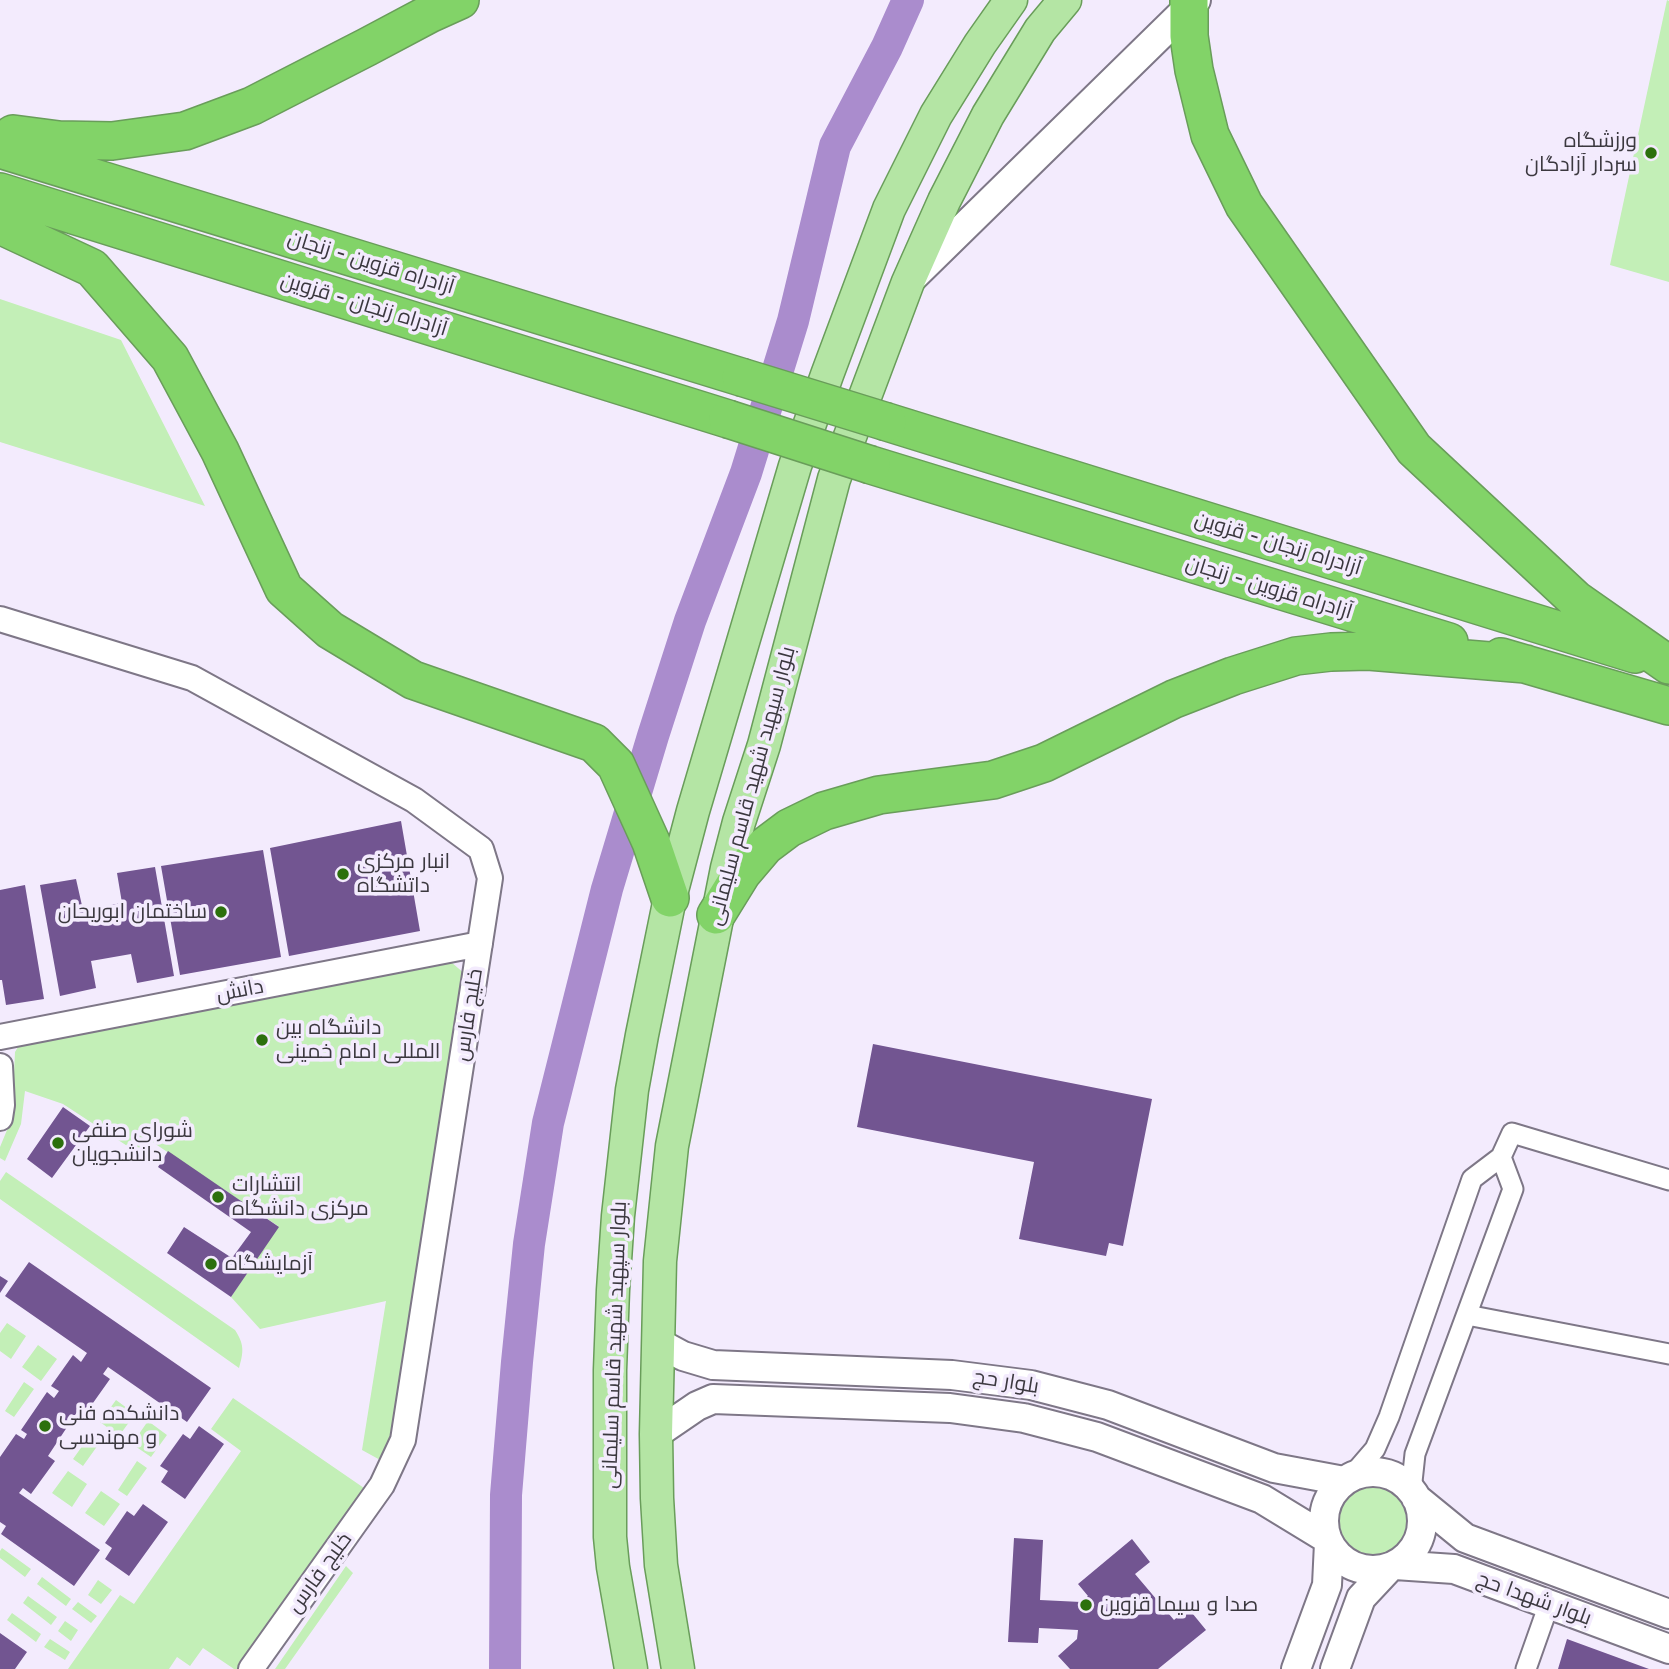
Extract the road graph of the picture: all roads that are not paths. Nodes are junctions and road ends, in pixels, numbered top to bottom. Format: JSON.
{"nodes":[{"id":1,"x":460,"y":0,"type":"edge"},
{"id":2,"x":1011,"y":0,"type":"edge"},
{"id":3,"x":1065,"y":0,"type":"edge"},
{"id":4,"x":1189,"y":0,"type":"edge"},
{"id":5,"x":1196,"y":0,"type":"edge"},
{"id":6,"x":0,"y":133,"type":"edge"},
{"id":7,"x":0,"y":149,"type":"edge"},
{"id":8,"x":0,"y":192,"type":"edge"},
{"id":9,"x":0,"y":225,"type":"edge"},
{"id":10,"x":908,"y":282,"type":"junction"},
{"id":11,"x":887,"y":422,"type":"joint"},
{"id":12,"x":871,"y":465,"type":"joint"},
{"id":13,"x":0,"y":619,"type":"edge"},
{"id":14,"x":1525,"y":664,"type":"junction"},
{"id":15,"x":1669,"y":665,"type":"edge"},
{"id":16,"x":1669,"y":706,"type":"edge"},
{"id":17,"x":670,"y":898,"type":"junction"},
{"id":18,"x":716,"y":915,"type":"junction"},
{"id":19,"x":480,"y":944,"type":"junction"},
{"id":20,"x":0,"y":1037,"type":"edge"},
{"id":21,"x":0,"y":1066,"type":"edge"},
{"id":22,"x":0,"y":1118,"type":"edge"},
{"id":23,"x":1501,"y":1157,"type":"junction"},
{"id":24,"x":1669,"y":1180,"type":"edge"},
{"id":25,"x":1467,"y":1315,"type":"junction"},
{"id":26,"x":657,"y":1342,"type":"junction"},
{"id":27,"x":1669,"y":1354,"type":"edge"},
{"id":28,"x":713,"y":1365,"type":"junction"},
{"id":29,"x":713,"y":1399,"type":"junction"},
{"id":30,"x":656,"y":1434,"type":"junction"},
{"id":31,"x":1347,"y":1479,"type":"junction"},
{"id":32,"x":1414,"y":1494,"type":"junction"},
{"id":33,"x":610,"y":1498,"type":"junction"},
{"id":34,"x":657,"y":1498,"type":"junction"},
{"id":35,"x":1328,"y":1541,"type":"junction"},
{"id":36,"x":661,"y":1564,"type":"junction"},
{"id":37,"x":1392,"y":1566,"type":"junction"},
{"id":38,"x":612,"y":1567,"type":"junction"},
{"id":39,"x":1549,"y":1604,"type":"junction"},
{"id":40,"x":1669,"y":1614,"type":"edge"},
{"id":41,"x":1669,"y":1649,"type":"edge"},
{"id":42,"x":251,"y":1669,"type":"edge"},
{"id":43,"x":631,"y":1669,"type":"edge"},
{"id":44,"x":678,"y":1669,"type":"edge"},
{"id":45,"x":1296,"y":1669,"type":"edge"},
{"id":46,"x":1335,"y":1669,"type":"edge"},
{"id":47,"x":1526,"y":1669,"type":"edge"}],
"edges":[{"from":1,"to":6,"type":"highway"},
{"from":2,"to":17,"type":"main road","name":"بلوار سپهبد شهید قاسم سلیمانی"},
{"from":3,"to":10,"type":"main road","name":"بلوار سپهبد شهید قاسم سلیمانی"},
{"from":4,"to":15,"type":"highway"},
{"from":5,"to":10,"type":"main road"},
{"from":7,"to":11,"type":"highway","name":"آزادراه قزوین - زنجان","bridge":true},
{"from":8,"to":12,"type":"highway","name":"آزادراه زنجان - قزوین","bridge":true},
{"from":9,"to":17,"type":"highway"},
{"from":10,"to":18,"type":"main road","name":"بلوار سپهبد شهید قاسم سلیمانی"},
{"from":11,"to":15,"type":"highway","name":"آزادراه زنجان - قزوین"},
{"from":12,"to":14,"type":"highway","name":"آزادراه قزوین - زنجان"},
{"from":13,"to":19,"type":"street","name":"خلیج فارس"},
{"from":14,"to":16,"type":"highway","name":"آزادراه قزوین - زنجان"},
{"from":14,"to":18,"type":"highway"},
{"from":17,"to":33,"type":"main road","name":"بلوار سپهبد شهید قاسم سلیمانی"},
{"from":18,"to":26,"type":"main road","name":"بلوار سپهبد شهید قاسم سلیمانی"},
{"from":19,"to":20,"type":"street","name":"دانش"},
{"from":19,"to":42,"type":"street","name":"خلیج فارس"},
{"from":21,"to":22,"type":"street"},
{"from":23,"to":24,"type":"street"},
{"from":23,"to":25,"type":"street"},
{"from":23,"to":31,"type":"street"},
{"from":25,"to":27,"type":"street"},
{"from":25,"to":32,"type":"street"},
{"from":26,"to":28,"type":"main road","name":"بلوار حج"},
{"from":26,"to":30,"type":"main road","name":"بلوار سپهبد شهید قاسم سلیمانی"},
{"from":28,"to":29,"type":"main road"},
{"from":28,"to":31,"type":"main road","name":"بلوار حج"},
{"from":29,"to":30,"type":"main road"},
{"from":29,"to":35,"type":"main road","name":"بلوار حج"},
{"from":30,"to":34,"type":"main road","name":"بلوار سپهبد شهید قاسم سلیمانی"},
{"from":31,"to":32,"type":"main road"},
{"from":31,"to":35,"type":"main road"},
{"from":32,"to":37,"type":"main road"},
{"from":32,"to":40,"type":"main road","name":"بلوار شهدا حج"},
{"from":33,"to":34,"type":"main road"},
{"from":33,"to":38,"type":"main road","name":"بلوار سپهبد شهید قاسم سلیمانی"},
{"from":34,"to":36,"type":"main road","name":"بلوار سپهبد شهید قاسم سلیمانی"},
{"from":35,"to":37,"type":"main road"},
{"from":35,"to":45,"type":"main road"},
{"from":36,"to":38,"type":"main road"},
{"from":36,"to":44,"type":"main road","name":"بلوار سپهبد شهید قاسم سلیمانی"},
{"from":37,"to":39,"type":"main road","name":"بلوار شهدا حج"},
{"from":37,"to":46,"type":"main road"},
{"from":38,"to":43,"type":"main road","name":"بلوار سپهبد شهید قاسم سلیمانی"},
{"from":39,"to":41,"type":"main road","name":"بلوار شهدا حج"},
{"from":39,"to":47,"type":"street"}]}
